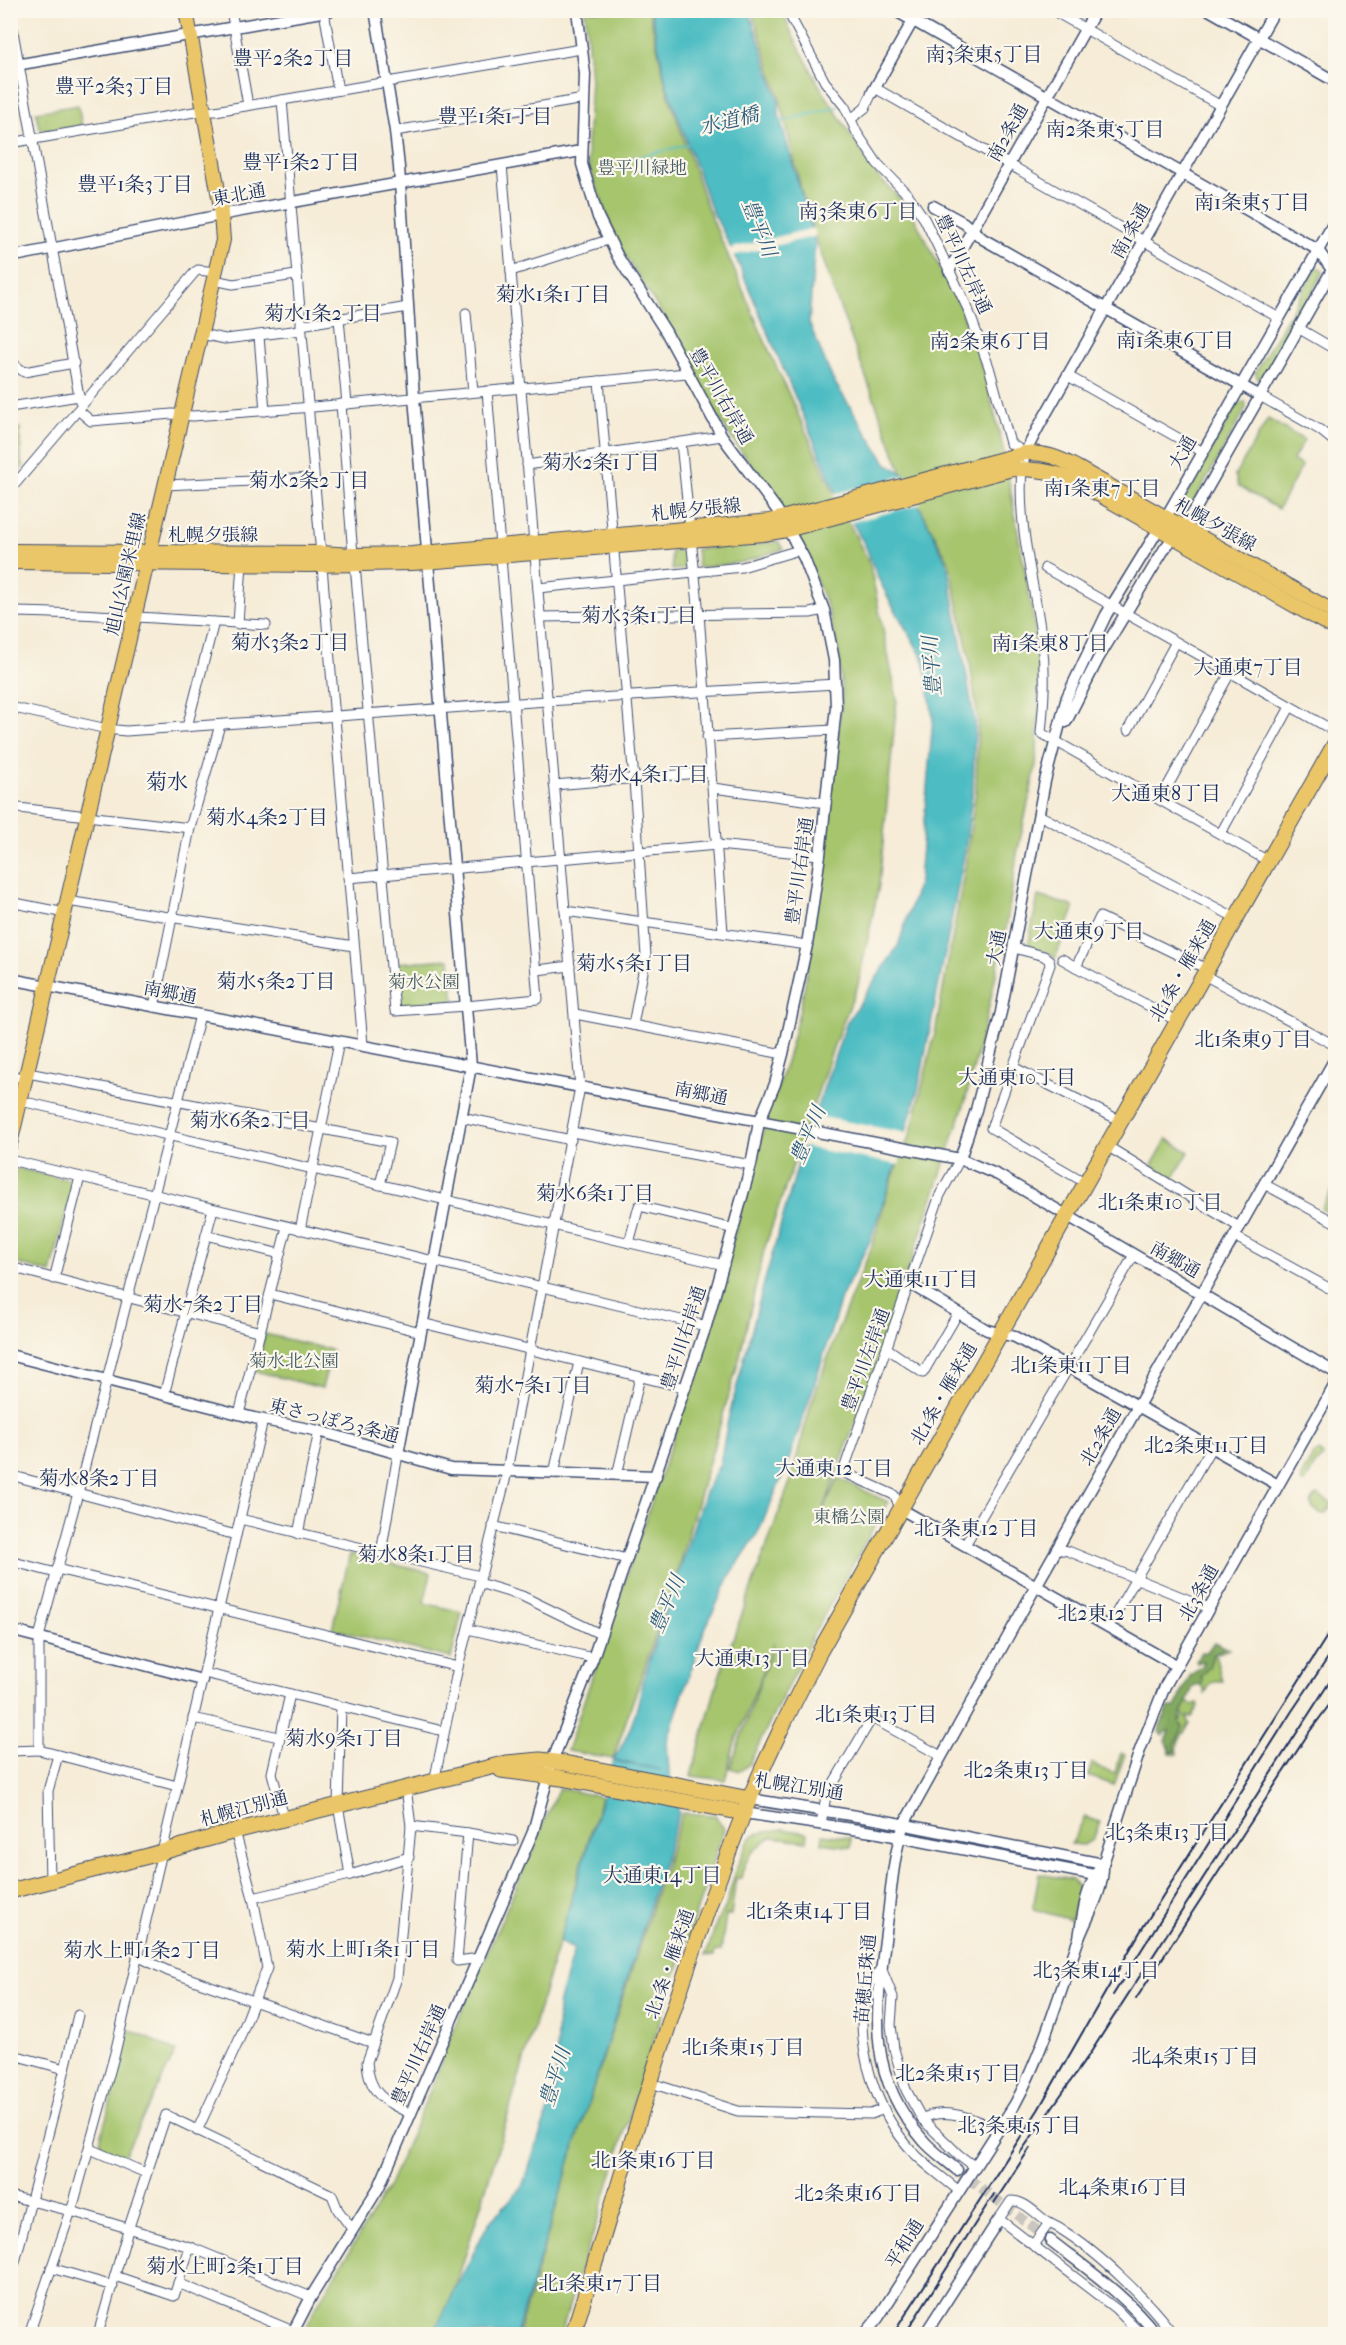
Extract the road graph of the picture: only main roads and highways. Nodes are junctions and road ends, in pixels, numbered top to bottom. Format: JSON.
{"nodes":[{"id":1,"x":186,"y":10,"type":"edge"},
{"id":2,"x":1004,"y":465,"type":"junction"},
{"id":3,"x":1162,"y":523,"type":"junction"},
{"id":4,"x":1178,"y":532,"type":"junction"},
{"id":5,"x":10,"y":551,"type":"edge"},
{"id":6,"x":149,"y":558,"type":"junction"},
{"id":7,"x":321,"y":559,"type":"junction"},
{"id":8,"x":10,"y":562,"type":"edge"},
{"id":9,"x":1335,"y":613,"type":"edge"},
{"id":10,"x":1335,"y":629,"type":"edge"},
{"id":11,"x":1335,"y":742,"type":"edge"},
{"id":12,"x":10,"y":1144,"type":"edge"},
{"id":13,"x":556,"y":1770,"type":"junction"},
{"id":14,"x":747,"y":1806,"type":"junction"},
{"id":15,"x":10,"y":1891,"type":"edge"},
{"id":16,"x":573,"y":2334,"type":"edge"}],
"edges":[{"from":1,"to":6,"type":"main road","name":"旭山公園米里線"},
{"from":2,"to":3,"type":"main road","name":"札幌夕張線"},
{"from":2,"to":3,"type":"main road","name":"札幌夕張線"},
{"from":2,"to":7,"type":"main road","name":"札幌夕張線"},
{"from":3,"to":4,"type":"main road","name":"札幌夕張線"},
{"from":4,"to":9,"type":"main road","name":"札幌夕張線"},
{"from":4,"to":10,"type":"main road","name":"札幌夕張線"},
{"from":5,"to":6,"type":"main road","name":"札幌夕張線"},
{"from":6,"to":7,"type":"main road","name":"札幌夕張線"},
{"from":6,"to":7,"type":"main road","name":"札幌夕張線"},
{"from":6,"to":8,"type":"main road","name":"札幌夕張線"},
{"from":6,"to":12,"type":"main road","name":"旭山公園米里線"},
{"from":11,"to":14,"type":"highway","name":"北1条・雁来通"},
{"from":13,"to":14,"type":"highway","name":"札幌江別通"},
{"from":13,"to":14,"type":"highway","name":"札幌江別通"},
{"from":13,"to":15,"type":"highway","name":"札幌江別通"},
{"from":14,"to":16,"type":"highway","name":"北1条・雁来通"}]}
